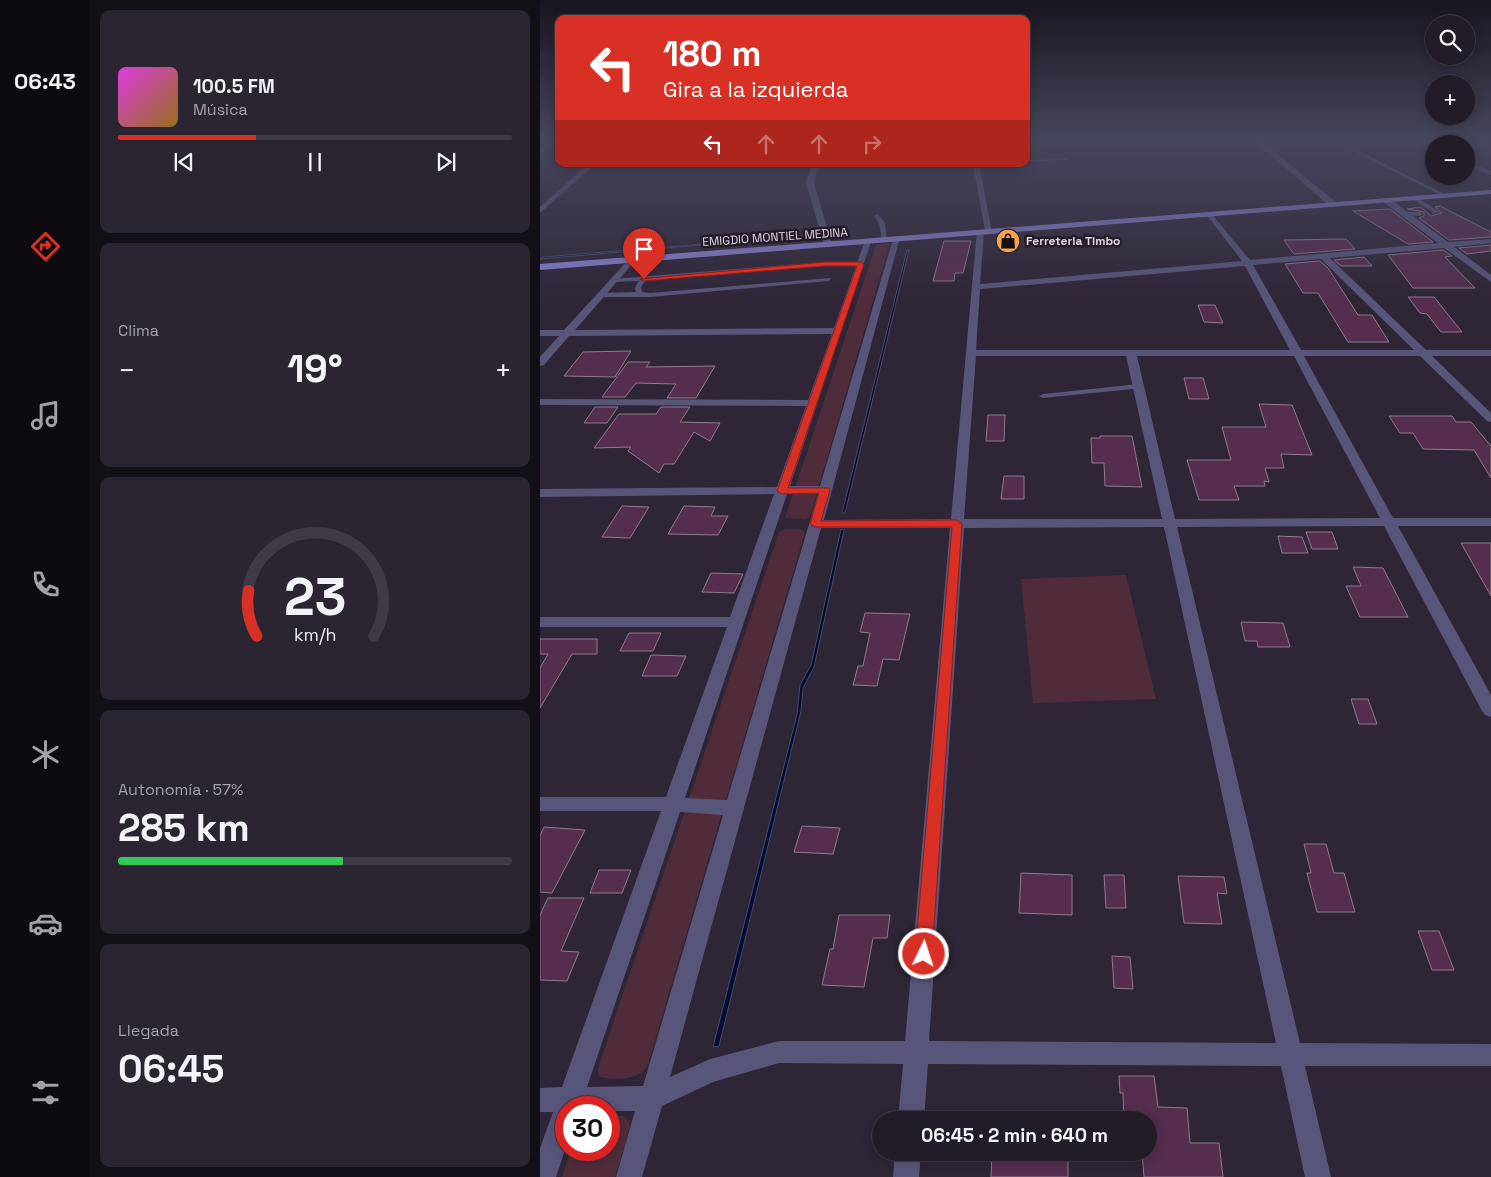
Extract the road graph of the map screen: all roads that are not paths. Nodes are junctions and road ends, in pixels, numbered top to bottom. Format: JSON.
{"nodes":[{"id":1,"x":558,"y":195,"type":"edge"},
{"id":2,"x":814,"y":195,"type":"edge"},
{"id":3,"x":980,"y":195,"type":"edge"},
{"id":4,"x":1322,"y":195,"type":"edge"},
{"id":5,"x":1458,"y":195,"type":"edge"},
{"id":6,"x":1446,"y":196,"type":"joint"},
{"id":7,"x":1414,"y":198,"type":"junction"},
{"id":8,"x":1386,"y":200,"type":"junction"},
{"id":9,"x":1334,"y":205,"type":"junction"},
{"id":10,"x":540,"y":211,"type":"edge"},
{"id":11,"x":1433,"y":213,"type":"dead end"},
{"id":12,"x":1210,"y":214,"type":"junction"},
{"id":13,"x":1404,"y":214,"type":"junction"},
{"id":14,"x":1420,"y":214,"type":"dead end"},
{"id":15,"x":877,"y":216,"type":"dead end"},
{"id":16,"x":984,"y":232,"type":"junction"},
{"id":17,"x":884,"y":240,"type":"junction"},
{"id":18,"x":1491,"y":241,"type":"edge"},
{"id":19,"x":828,"y":244,"type":"junction"},
{"id":20,"x":1446,"y":245,"type":"junction"},
{"id":21,"x":1323,"y":256,"type":"junction"},
{"id":22,"x":631,"y":260,"type":"junction"},
{"id":23,"x":1248,"y":263,"type":"junction"},
{"id":24,"x":861,"y":264,"type":"junction"},
{"id":25,"x":540,"y":267,"type":"edge"},
{"id":26,"x":644,"y":279,"type":"junction"},
{"id":27,"x":828,"y":279,"type":"dead end"},
{"id":28,"x":1491,"y":279,"type":"edge"},
{"id":29,"x":613,"y":281,"type":"junction"},
{"id":30,"x":976,"y":287,"type":"junction"},
{"id":31,"x":639,"y":294,"type":"junction"},
{"id":32,"x":600,"y":295,"type":"junction"},
{"id":33,"x":838,"y":331,"type":"junction"},
{"id":34,"x":540,"y":333,"type":"edge"},
{"id":35,"x":567,"y":333,"type":"junction"},
{"id":36,"x":1131,"y":352,"type":"junction"},
{"id":37,"x":970,"y":353,"type":"junction"},
{"id":38,"x":1297,"y":353,"type":"junction"},
{"id":39,"x":1422,"y":353,"type":"junction"},
{"id":40,"x":1491,"y":353,"type":"edge"},
{"id":41,"x":540,"y":363,"type":"edge"},
{"id":42,"x":1138,"y":386,"type":"junction"},
{"id":43,"x":1043,"y":396,"type":"dead end"},
{"id":44,"x":540,"y":402,"type":"edge"},
{"id":45,"x":812,"y":403,"type":"junction"},
{"id":46,"x":1491,"y":419,"type":"edge"},
{"id":47,"x":825,"y":490,"type":"junction"},
{"id":48,"x":782,"y":491,"type":"junction"},
{"id":49,"x":540,"y":493,"type":"edge"},
{"id":50,"x":1389,"y":522,"type":"junction"},
{"id":51,"x":1491,"y":522,"type":"edge"},
{"id":52,"x":1170,"y":523,"type":"junction"},
{"id":53,"x":815,"y":524,"type":"junction"},
{"id":54,"x":957,"y":524,"type":"junction"},
{"id":55,"x":540,"y":622,"type":"edge"},
{"id":56,"x":736,"y":622,"type":"junction"},
{"id":57,"x":1491,"y":711,"type":"edge"},
{"id":58,"x":540,"y":804,"type":"edge"},
{"id":59,"x":672,"y":804,"type":"junction"},
{"id":60,"x":734,"y":808,"type":"junction"},
{"id":61,"x":916,"y":1052,"type":"junction"},
{"id":62,"x":1491,"y":1054,"type":"edge"},
{"id":63,"x":1290,"y":1055,"type":"junction"},
{"id":64,"x":571,"y":1096,"type":"edge"},
{"id":65,"x":652,"y":1098,"type":"junction"},
{"id":66,"x":540,"y":1100,"type":"edge"},
{"id":67,"x":620,"y":1101,"type":"edge"},
{"id":68,"x":555,"y":1103,"type":"edge"},
{"id":69,"x":912,"y":1111,"type":"edge"},
{"id":70,"x":555,"y":1143,"type":"edge"},
{"id":71,"x":907,"y":1161,"type":"edge"},
{"id":72,"x":543,"y":1177,"type":"edge"},
{"id":73,"x":629,"y":1177,"type":"edge"},
{"id":74,"x":906,"y":1177,"type":"edge"},
{"id":75,"x":1318,"y":1177,"type":"edge"}],
"edges":[{"from":1,"to":10,"type":"street"},
{"from":2,"to":19,"type":"street"},
{"from":3,"to":16,"type":"street"},
{"from":4,"to":9,"type":"street"},
{"from":5,"to":6,"type":"main road","name":"EMIGDIO MONTIEL MEDINA"},
{"from":6,"to":7,"type":"main road","name":"EMIGDIO MONTIEL MEDINA"},
{"from":7,"to":8,"type":"main road","name":"EMIGDIO MONTIEL MEDINA"},
{"from":7,"to":11,"type":"lane"},
{"from":8,"to":9,"type":"main road","name":"EMIGDIO MONTIEL MEDINA"},
{"from":8,"to":13,"type":"street"},
{"from":9,"to":12,"type":"main road","name":"EMIGDIO MONTIEL MEDINA"},
{"from":12,"to":16,"type":"main road","name":"EMIGDIO MONTIEL MEDINA"},
{"from":12,"to":23,"type":"street"},
{"from":13,"to":14,"type":"lane"},
{"from":13,"to":20,"type":"street"},
{"from":15,"to":17,"type":"lane"},
{"from":16,"to":17,"type":"main road","name":"EMIGDIO MONTIEL MEDINA"},
{"from":16,"to":30,"type":"street"},
{"from":17,"to":19,"type":"main road","name":"EMIGDIO MONTIEL MEDINA"},
{"from":17,"to":24,"type":"street"},
{"from":17,"to":47,"type":"street"},
{"from":18,"to":20,"type":"street"},
{"from":19,"to":22,"type":"main road","name":"EMIGDIO MONTIEL MEDINA"},
{"from":20,"to":21,"type":"street"},
{"from":20,"to":28,"type":"street"},
{"from":21,"to":23,"type":"street"},
{"from":21,"to":39,"type":"street"},
{"from":22,"to":25,"type":"main road","name":"EMIGDIO MONTIEL MEDINA"},
{"from":22,"to":29,"type":"street"},
{"from":23,"to":30,"type":"street"},
{"from":23,"to":38,"type":"street"},
{"from":24,"to":26,"type":"lane"},
{"from":24,"to":33,"type":"street"},
{"from":26,"to":29,"type":"lane"},
{"from":26,"to":31,"type":"lane"},
{"from":27,"to":31,"type":"lane"},
{"from":29,"to":32,"type":"street"},
{"from":30,"to":37,"type":"street"},
{"from":31,"to":32,"type":"lane"},
{"from":32,"to":35,"type":"street"},
{"from":33,"to":35,"type":"street"},
{"from":33,"to":45,"type":"street"},
{"from":34,"to":35,"type":"street"},
{"from":35,"to":41,"type":"street"},
{"from":36,"to":37,"type":"street"},
{"from":36,"to":38,"type":"street"},
{"from":36,"to":42,"type":"street"},
{"from":37,"to":54,"type":"street"},
{"from":38,"to":39,"type":"street"},
{"from":38,"to":50,"type":"street"},
{"from":39,"to":40,"type":"street"},
{"from":39,"to":46,"type":"street"},
{"from":42,"to":43,"type":"lane"},
{"from":42,"to":52,"type":"street"},
{"from":44,"to":45,"type":"street"},
{"from":45,"to":48,"type":"street"},
{"from":47,"to":48,"type":"street"},
{"from":47,"to":53,"type":"street"},
{"from":48,"to":49,"type":"street"},
{"from":48,"to":56,"type":"street"},
{"from":50,"to":51,"type":"street"},
{"from":50,"to":52,"type":"street"},
{"from":50,"to":57,"type":"street"},
{"from":52,"to":54,"type":"street"},
{"from":52,"to":63,"type":"street"},
{"from":53,"to":54,"type":"street"},
{"from":53,"to":60,"type":"street"},
{"from":54,"to":61,"type":"street"},
{"from":55,"to":56,"type":"street"},
{"from":56,"to":59,"type":"street"},
{"from":58,"to":59,"type":"street"},
{"from":59,"to":60,"type":"street"},
{"from":59,"to":64,"type":"street"},
{"from":60,"to":65,"type":"street"},
{"from":61,"to":63,"type":"street"},
{"from":61,"to":65,"type":"street"},
{"from":61,"to":69,"type":"street"},
{"from":62,"to":63,"type":"street"},
{"from":63,"to":75,"type":"street"},
{"from":65,"to":67,"type":"street"},
{"from":65,"to":73,"type":"street"},
{"from":66,"to":68,"type":"street"},
{"from":70,"to":72,"type":"street"},
{"from":71,"to":74,"type":"street"}]}
